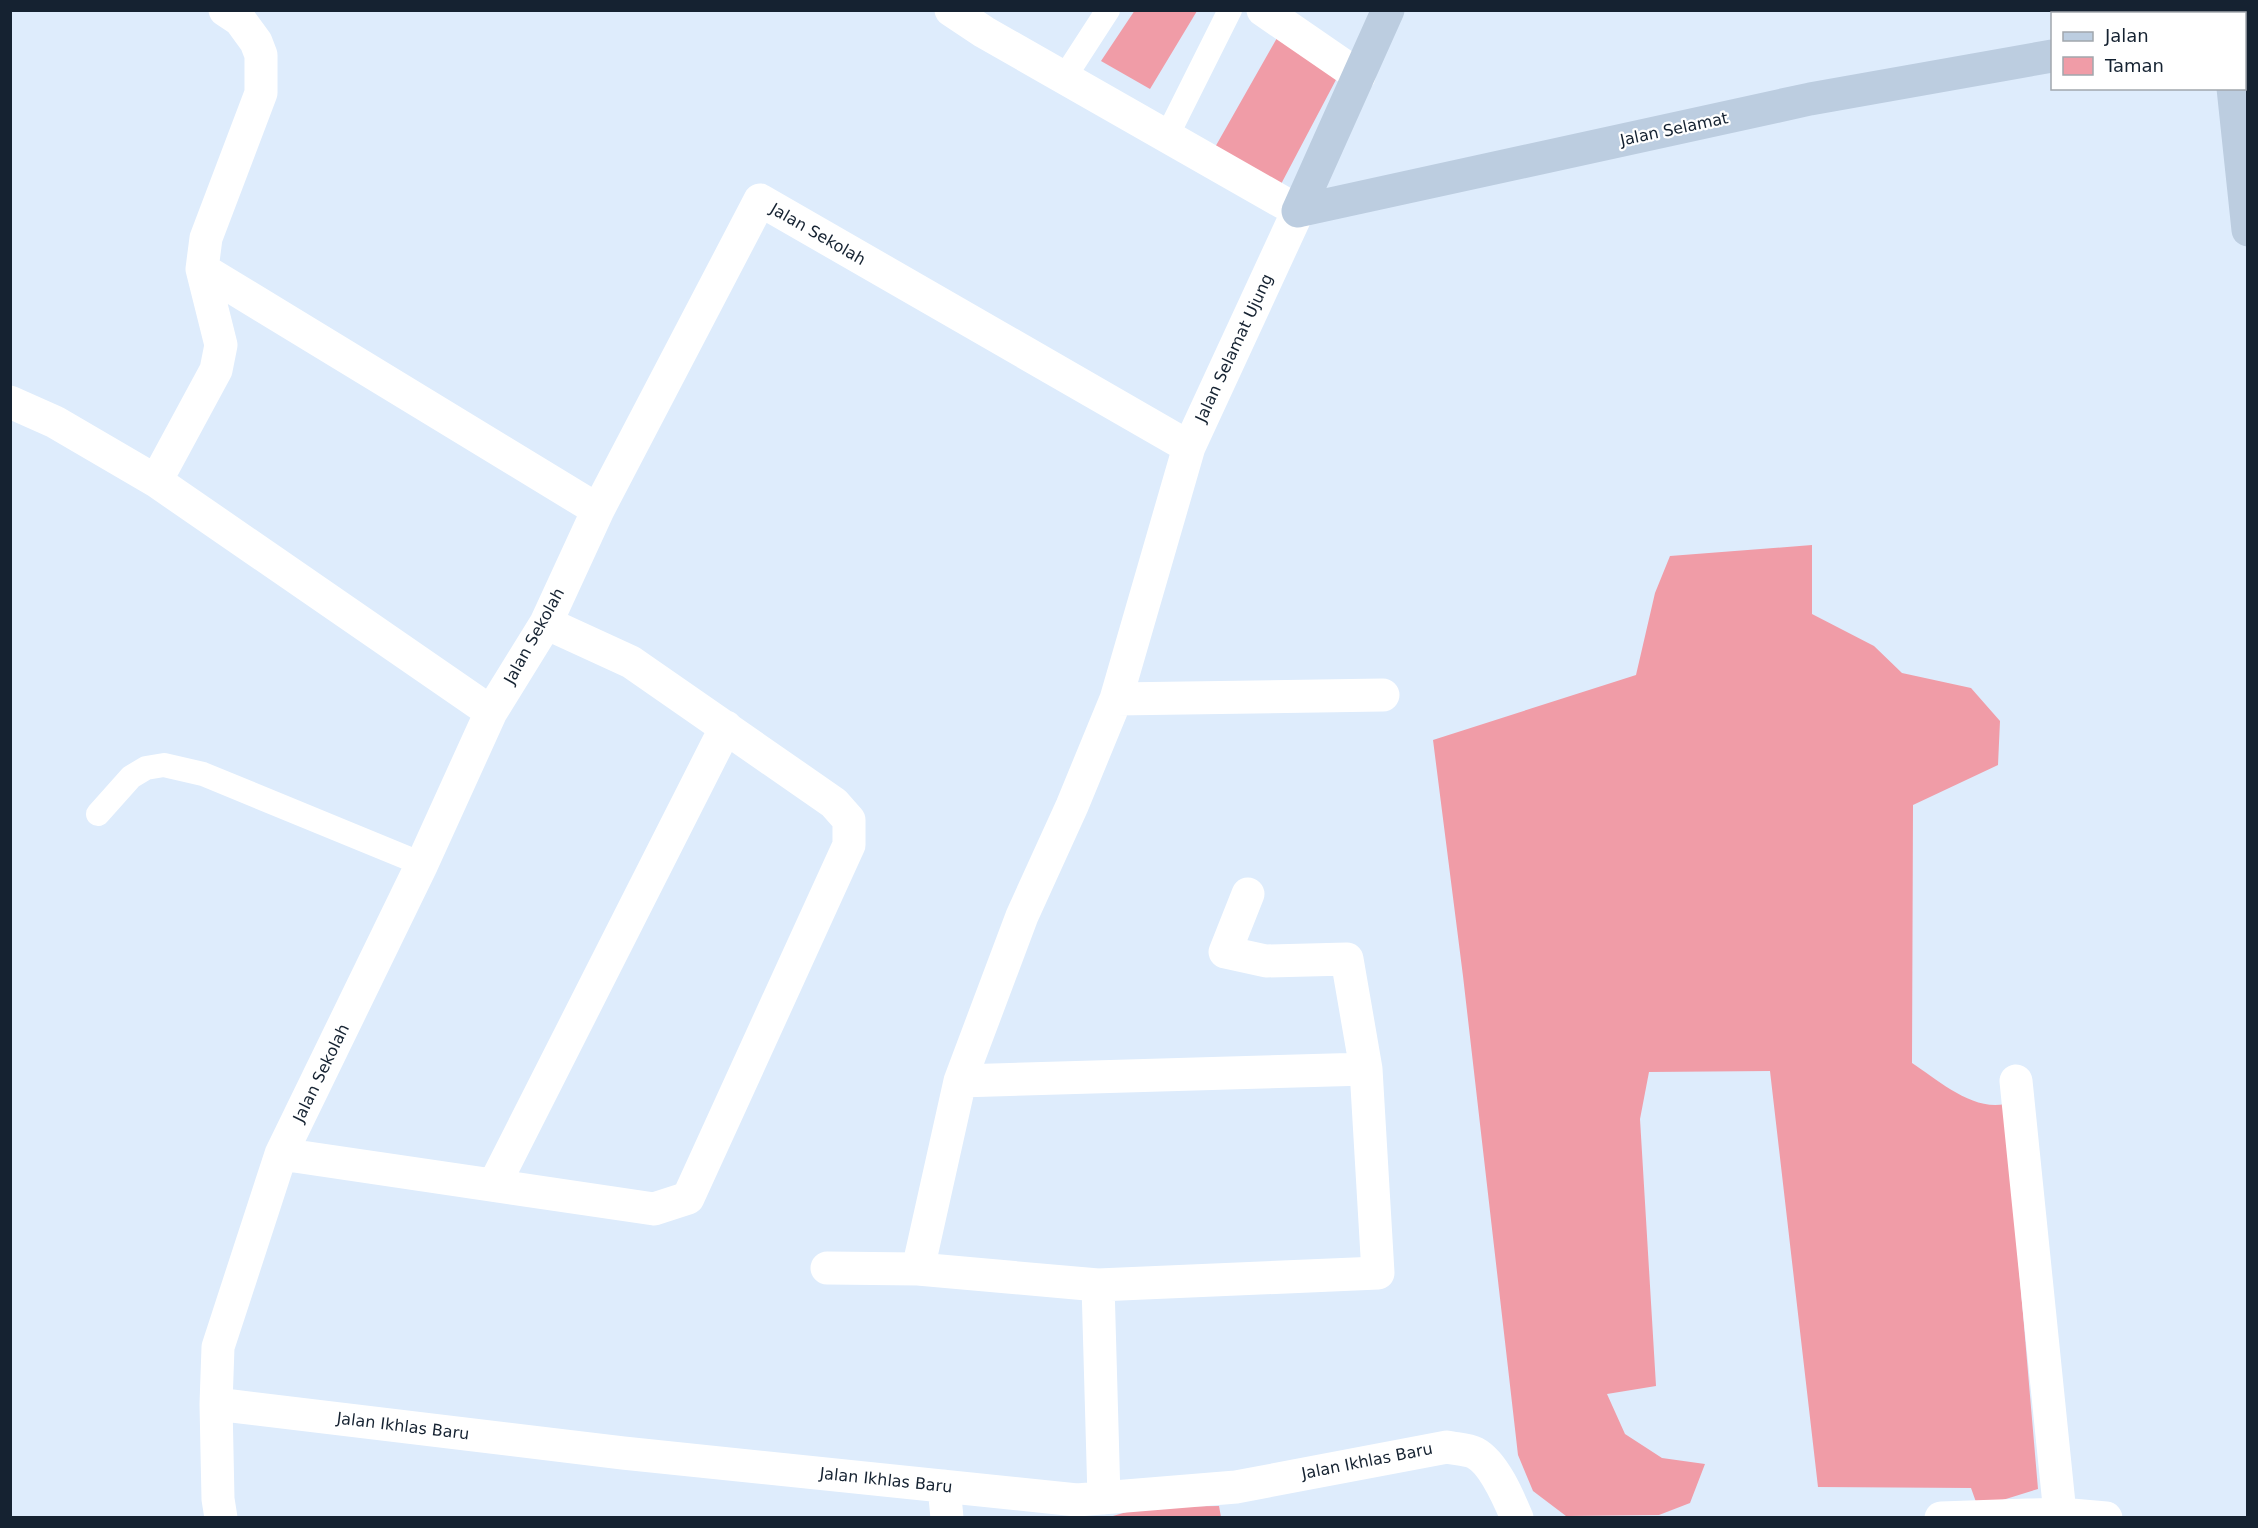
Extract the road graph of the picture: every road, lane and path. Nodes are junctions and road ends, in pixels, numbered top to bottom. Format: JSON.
{"nodes":[{"id":1,"x":225,"y":10,"type":"edge"},
{"id":2,"x":951,"y":10,"type":"edge"},
{"id":3,"x":1108,"y":10,"type":"edge"},
{"id":4,"x":1230,"y":10,"type":"edge"},
{"id":5,"x":1263,"y":10,"type":"edge"},
{"id":6,"x":1388,"y":10,"type":"edge"},
{"id":7,"x":2051,"y":56,"type":"edge"},
{"id":8,"x":1359,"y":76,"type":"junction"},
{"id":9,"x":1064,"y":78,"type":"junction"},
{"id":10,"x":2234,"y":90,"type":"edge"},
{"id":11,"x":1167,"y":136,"type":"junction"},
{"id":12,"x":1298,"y":210,"type":"junction"},
{"id":13,"x":2247,"y":230,"type":"edge"},
{"id":14,"x":202,"y":269,"type":"junction"},
{"id":15,"x":10,"y":402,"type":"edge"},
{"id":16,"x":1189,"y":447,"type":"junction"},
{"id":17,"x":156,"y":481,"type":"junction"},
{"id":18,"x":598,"y":510,"type":"junction"},
{"id":19,"x":546,"y":622,"type":"junction"},
{"id":20,"x":1383,"y":695,"type":"dead end"},
{"id":21,"x":1116,"y":699,"type":"junction"},
{"id":22,"x":491,"y":712,"type":"junction"},
{"id":23,"x":726,"y":727,"type":"junction"},
{"id":24,"x":98,"y":814,"type":"dead end"},
{"id":25,"x":422,"y":864,"type":"junction"},
{"id":26,"x":1248,"y":894,"type":"dead end"},
{"id":27,"x":1366,"y":1069,"type":"junction"},
{"id":28,"x":960,"y":1081,"type":"junction"},
{"id":29,"x":2016,"y":1081,"type":"dead end"},
{"id":30,"x":281,"y":1154,"type":"junction"},
{"id":31,"x":494,"y":1185,"type":"junction"},
{"id":32,"x":827,"y":1268,"type":"dead end"},
{"id":33,"x":918,"y":1269,"type":"junction"},
{"id":34,"x":1098,"y":1285,"type":"junction"},
{"id":35,"x":216,"y":1404,"type":"junction"},
{"id":36,"x":1104,"y":1498,"type":"junction"},
{"id":37,"x":945,"y":1502,"type":"edge"},
{"id":38,"x":2060,"y":1514,"type":"junction"},
{"id":39,"x":220,"y":1518,"type":"edge"},
{"id":40,"x":1517,"y":1518,"type":"edge"},
{"id":41,"x":1941,"y":1518,"type":"edge"},
{"id":42,"x":2106,"y":1518,"type":"edge"}],
"edges":[{"from":1,"to":14,"type":"street"},
{"from":2,"to":9,"type":"street"},
{"from":3,"to":9,"type":"lane"},
{"from":4,"to":11,"type":"lane"},
{"from":5,"to":8,"type":"street"},
{"from":6,"to":8,"type":"street","name":"Jalan Selamat Ujung"},
{"from":7,"to":12,"type":"street","name":"Jalan Selamat"},
{"from":8,"to":12,"type":"street","name":"Jalan Selamat Ujung"},
{"from":9,"to":11,"type":"street"},
{"from":10,"to":13,"type":"street"},
{"from":11,"to":12,"type":"street"},
{"from":12,"to":16,"type":"street","name":"Jalan Selamat Ujung"},
{"from":14,"to":17,"type":"street"},
{"from":14,"to":18,"type":"street"},
{"from":15,"to":17,"type":"street"},
{"from":16,"to":18,"type":"street","name":"Jalan Sekolah"},
{"from":16,"to":21,"type":"street","name":"Jalan Selamat Ujung"},
{"from":17,"to":22,"type":"street"},
{"from":18,"to":19,"type":"street","name":"Jalan Sekolah"},
{"from":19,"to":22,"type":"street","name":"Jalan Sekolah"},
{"from":19,"to":23,"type":"street"},
{"from":20,"to":21,"type":"street"},
{"from":21,"to":28,"type":"street","name":"Jalan Selamat Ujung"},
{"from":22,"to":25,"type":"street","name":"Jalan Sekolah"},
{"from":23,"to":31,"type":"street"},
{"from":23,"to":31,"type":"street"},
{"from":24,"to":25,"type":"lane"},
{"from":25,"to":30,"type":"street","name":"Jalan Sekolah"},
{"from":26,"to":27,"type":"street"},
{"from":27,"to":28,"type":"street"},
{"from":27,"to":34,"type":"street"},
{"from":28,"to":33,"type":"street","name":"Jalan Selamat Ujung"},
{"from":29,"to":38,"type":"street"},
{"from":30,"to":31,"type":"street"},
{"from":30,"to":35,"type":"street","name":"Jalan Sekolah"},
{"from":32,"to":33,"type":"street"},
{"from":33,"to":34,"type":"street"},
{"from":34,"to":36,"type":"street"},
{"from":35,"to":37,"type":"street","name":"Jalan Ikhlas Baru"},
{"from":35,"to":39,"type":"street","name":"Jalan Sekolah"},
{"from":36,"to":37,"type":"street","name":"Jalan Ikhlas Baru"},
{"from":36,"to":40,"type":"street","name":"Jalan Ikhlas Baru"},
{"from":38,"to":41,"type":"street"},
{"from":38,"to":42,"type":"street"}]}
